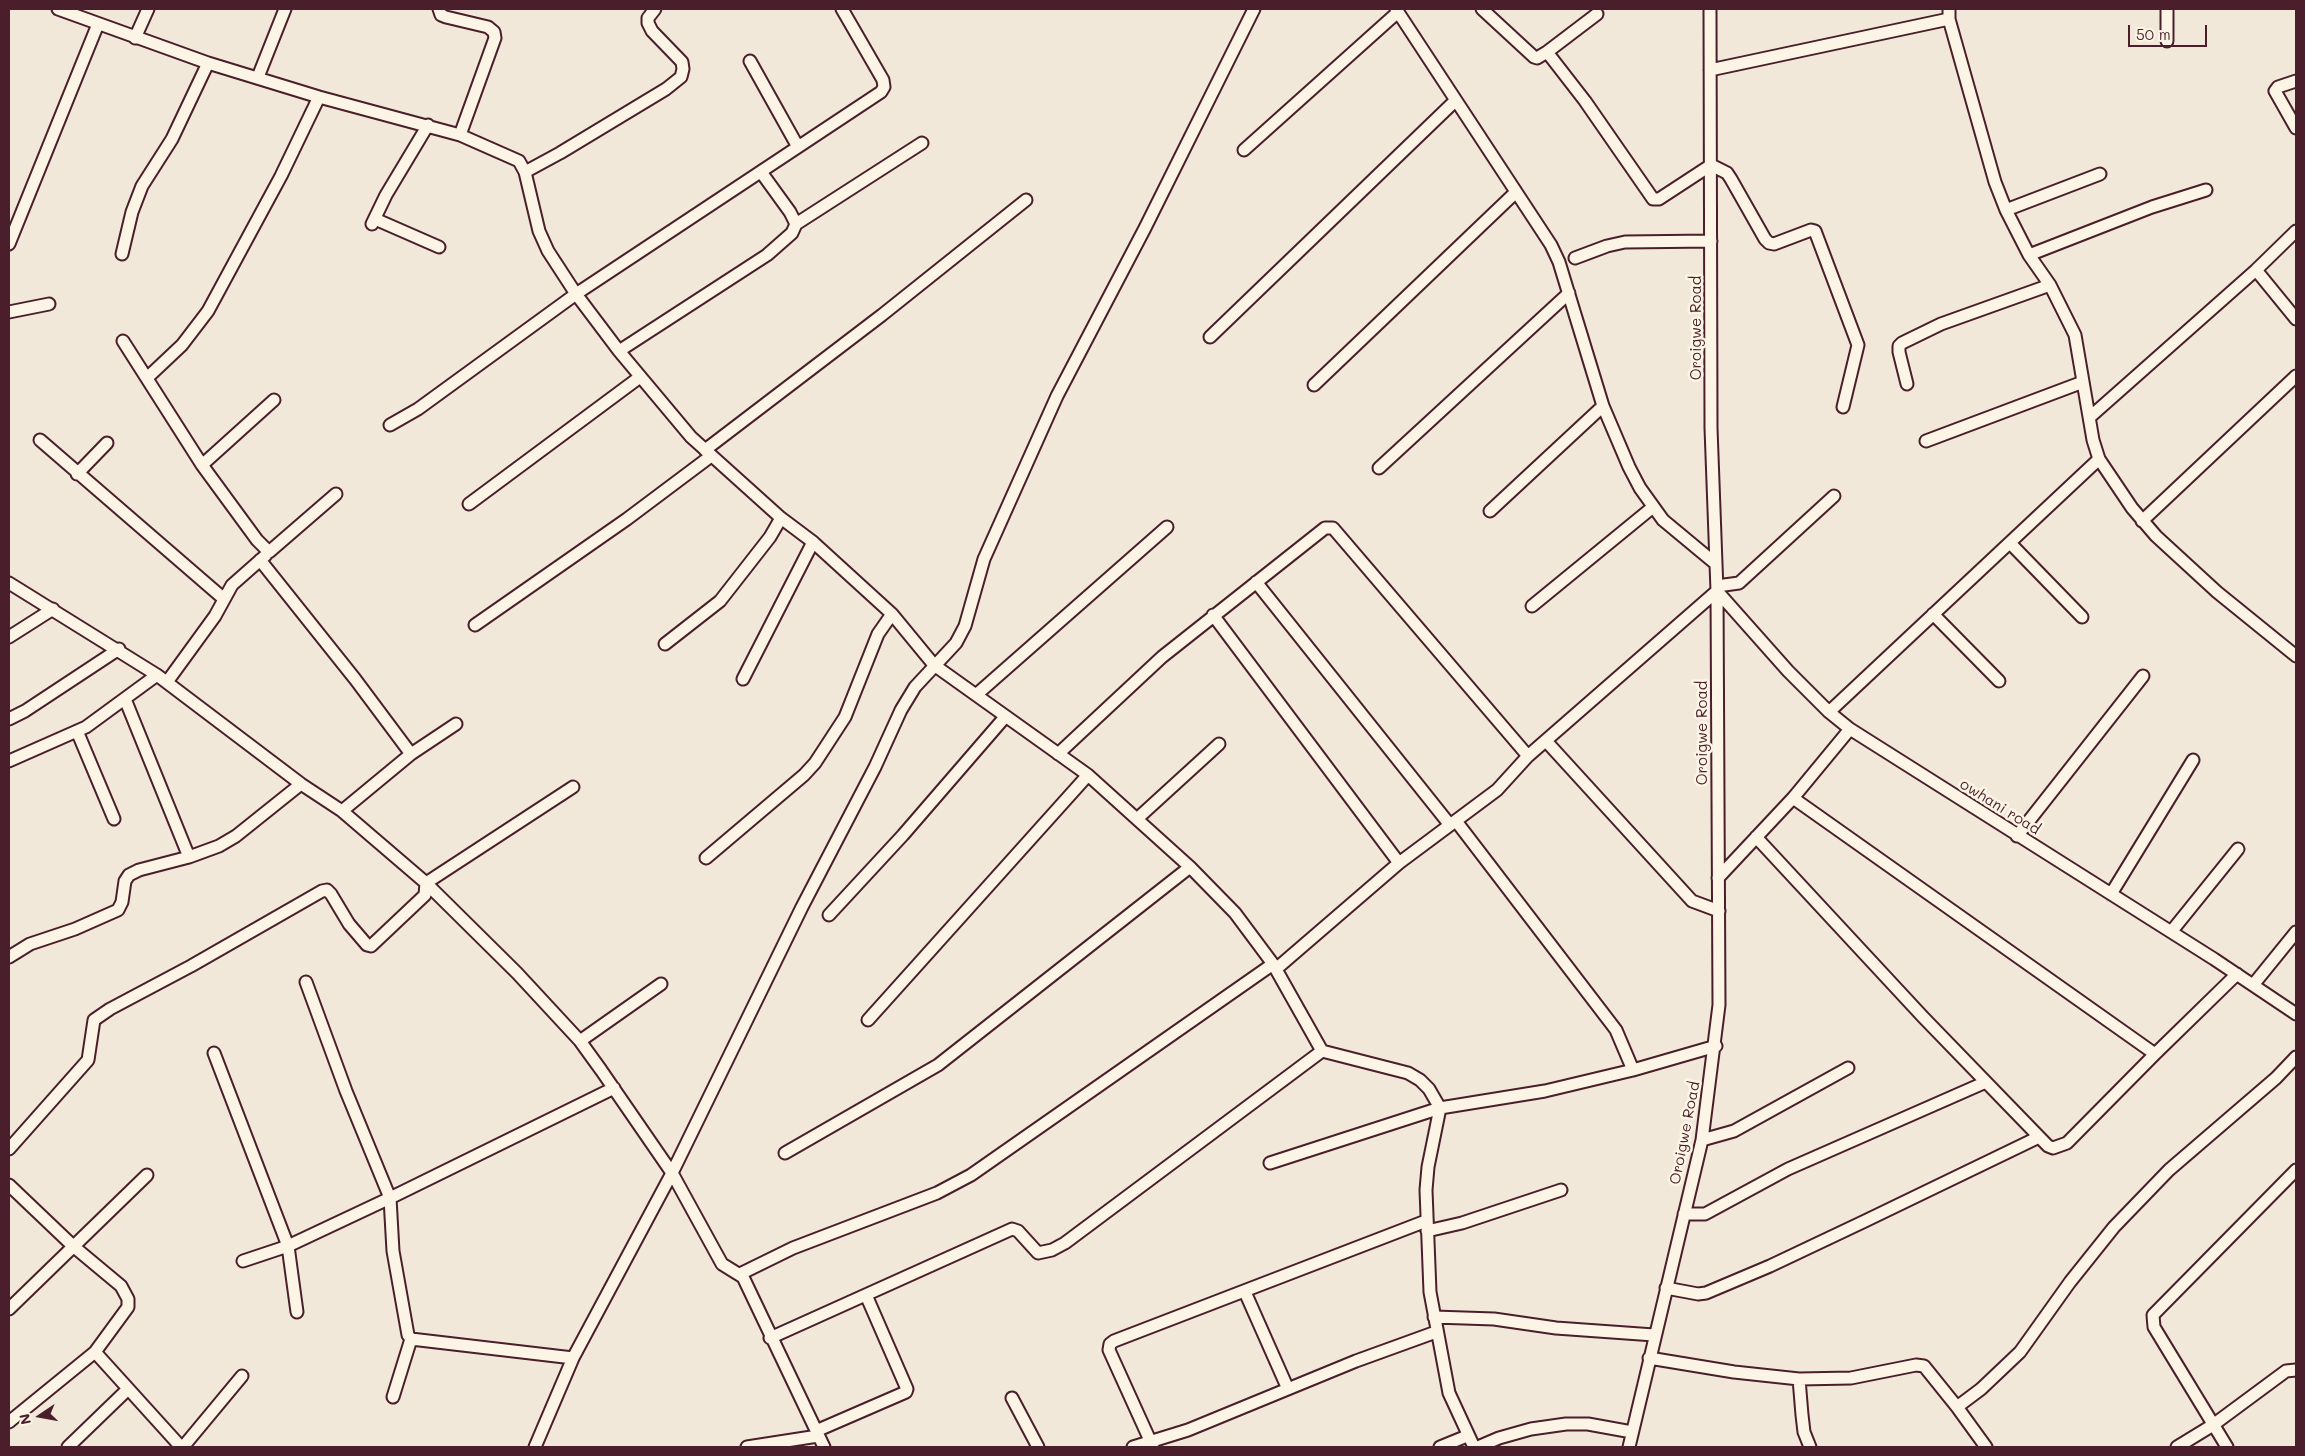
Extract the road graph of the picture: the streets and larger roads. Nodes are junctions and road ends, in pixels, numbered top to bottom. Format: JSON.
{"nodes":[{"id":1,"x":58,"y":9,"type":"edge"},
{"id":2,"x":148,"y":9,"type":"edge"},
{"id":3,"x":286,"y":9,"type":"edge"},
{"id":4,"x":439,"y":9,"type":"edge"},
{"id":5,"x":842,"y":9,"type":"edge"},
{"id":6,"x":1254,"y":9,"type":"edge"},
{"id":7,"x":1482,"y":9,"type":"edge"},
{"id":8,"x":1710,"y":9,"type":"edge"},
{"id":9,"x":2167,"y":9,"type":"edge"},
{"id":10,"x":653,"y":10,"type":"edge"},
{"id":11,"x":1397,"y":10,"type":"edge"},
{"id":12,"x":1597,"y":14,"type":"dead end"},
{"id":13,"x":1949,"y":14,"type":"edge"},
{"id":14,"x":98,"y":24,"type":"junction"},
{"id":15,"x":135,"y":38,"type":"junction"},
{"id":16,"x":2166,"y":41,"type":"dead end"},
{"id":17,"x":1547,"y":52,"type":"junction"},
{"id":18,"x":750,"y":60,"type":"dead end"},
{"id":19,"x":208,"y":63,"type":"junction"},
{"id":20,"x":1710,"y":70,"type":"junction"},
{"id":21,"x":258,"y":77,"type":"junction"},
{"id":22,"x":2296,"y":81,"type":"edge"},
{"id":23,"x":319,"y":96,"type":"junction"},
{"id":24,"x":1456,"y":101,"type":"junction"},
{"id":25,"x":428,"y":125,"type":"junction"},
{"id":26,"x":2296,"y":128,"type":"edge"},
{"id":27,"x":460,"y":135,"type":"junction"},
{"id":28,"x":922,"y":143,"type":"dead end"},
{"id":29,"x":798,"y":147,"type":"junction"},
{"id":30,"x":1244,"y":150,"type":"dead end"},
{"id":31,"x":1711,"y":166,"type":"junction"},
{"id":32,"x":525,"y":172,"type":"junction"},
{"id":33,"x":761,"y":172,"type":"junction"},
{"id":34,"x":2100,"y":174,"type":"dead end"},
{"id":35,"x":2206,"y":190,"type":"dead end"},
{"id":36,"x":1516,"y":192,"type":"junction"},
{"id":37,"x":1026,"y":200,"type":"dead end"},
{"id":38,"x":2006,"y":210,"type":"junction"},
{"id":39,"x":796,"y":224,"type":"junction"},
{"id":40,"x":2296,"y":231,"type":"edge"},
{"id":41,"x":1711,"y":241,"type":"junction"},
{"id":42,"x":9,"y":244,"type":"edge"},
{"id":43,"x":439,"y":247,"type":"dead end"},
{"id":44,"x":122,"y":254,"type":"dead end"},
{"id":45,"x":2029,"y":255,"type":"junction"},
{"id":46,"x":1575,"y":258,"type":"dead end"},
{"id":47,"x":2256,"y":270,"type":"junction"},
{"id":48,"x":2050,"y":285,"type":"junction"},
{"id":49,"x":1569,"y":293,"type":"junction"},
{"id":50,"x":576,"y":294,"type":"junction"},
{"id":51,"x":49,"y":304,"type":"dead end"},
{"id":52,"x":9,"y":312,"type":"edge"},
{"id":53,"x":2296,"y":319,"type":"edge"},
{"id":54,"x":1210,"y":338,"type":"dead end"},
{"id":55,"x":123,"y":341,"type":"dead end"},
{"id":56,"x":620,"y":351,"type":"junction"},
{"id":57,"x":640,"y":376,"type":"junction"},
{"id":58,"x":2296,"y":376,"type":"edge"},
{"id":59,"x":147,"y":378,"type":"junction"},
{"id":60,"x":2083,"y":382,"type":"junction"},
{"id":61,"x":1907,"y":384,"type":"dead end"},
{"id":62,"x":1314,"y":385,"type":"dead end"},
{"id":63,"x":274,"y":400,"type":"dead end"},
{"id":64,"x":1603,"y":406,"type":"junction"},
{"id":65,"x":1843,"y":407,"type":"dead end"},
{"id":66,"x":2090,"y":417,"type":"junction"},
{"id":67,"x":390,"y":426,"type":"dead end"},
{"id":68,"x":40,"y":440,"type":"dead end"},
{"id":69,"x":1926,"y":441,"type":"dead end"},
{"id":70,"x":108,"y":443,"type":"dead end"},
{"id":71,"x":708,"y":453,"type":"junction"},
{"id":72,"x":2100,"y":459,"type":"junction"},
{"id":73,"x":202,"y":465,"type":"junction"},
{"id":74,"x":1379,"y":468,"type":"dead end"},
{"id":75,"x":77,"y":474,"type":"junction"},
{"id":76,"x":336,"y":494,"type":"dead end"},
{"id":77,"x":1834,"y":496,"type":"dead end"},
{"id":78,"x":469,"y":504,"type":"dead end"},
{"id":79,"x":1653,"y":507,"type":"junction"},
{"id":80,"x":1490,"y":511,"type":"dead end"},
{"id":81,"x":781,"y":518,"type":"junction"},
{"id":82,"x":2142,"y":521,"type":"junction"},
{"id":83,"x":1167,"y":527,"type":"dead end"},
{"id":84,"x":813,"y":542,"type":"junction"},
{"id":85,"x":2010,"y":543,"type":"junction"},
{"id":86,"x":265,"y":556,"type":"junction"},
{"id":87,"x":1716,"y":564,"type":"junction"},
{"id":88,"x":9,"y":582,"type":"edge"},
{"id":89,"x":1256,"y":582,"type":"junction"},
{"id":90,"x":1717,"y":588,"type":"junction"},
{"id":91,"x":224,"y":599,"type":"junction"},
{"id":92,"x":1532,"y":606,"type":"dead end"},
{"id":93,"x":53,"y":610,"type":"junction"},
{"id":94,"x":892,"y":614,"type":"junction"},
{"id":95,"x":1933,"y":614,"type":"junction"},
{"id":96,"x":1214,"y":615,"type":"junction"},
{"id":97,"x":2082,"y":617,"type":"dead end"},
{"id":98,"x":475,"y":625,"type":"dead end"},
{"id":99,"x":9,"y":637,"type":"edge"},
{"id":100,"x":665,"y":644,"type":"dead end"},
{"id":101,"x":119,"y":650,"type":"junction"},
{"id":102,"x":2296,"y":656,"type":"edge"},
{"id":103,"x":934,"y":665,"type":"junction"},
{"id":104,"x":157,"y":675,"type":"junction"},
{"id":105,"x":2143,"y":676,"type":"dead end"},
{"id":106,"x":743,"y":680,"type":"dead end"},
{"id":107,"x":1999,"y":681,"type":"dead end"},
{"id":108,"x":167,"y":682,"type":"junction"},
{"id":109,"x":976,"y":695,"type":"junction"},
{"id":110,"x":125,"y":698,"type":"junction"},
{"id":111,"x":1829,"y":712,"type":"junction"},
{"id":112,"x":1005,"y":717,"type":"junction"},
{"id":113,"x":9,"y":719,"type":"edge"},
{"id":114,"x":456,"y":724,"type":"dead end"},
{"id":115,"x":1850,"y":729,"type":"junction"},
{"id":116,"x":77,"y":731,"type":"junction"},
{"id":117,"x":1546,"y":741,"type":"junction"},
{"id":118,"x":1219,"y":744,"type":"dead end"},
{"id":119,"x":411,"y":754,"type":"junction"},
{"id":120,"x":1058,"y":754,"type":"junction"},
{"id":121,"x":1528,"y":756,"type":"junction"},
{"id":122,"x":2193,"y":760,"type":"dead end"},
{"id":123,"x":9,"y":761,"type":"edge"},
{"id":124,"x":1088,"y":775,"type":"junction"},
{"id":125,"x":301,"y":784,"type":"junction"},
{"id":126,"x":573,"y":787,"type":"dead end"},
{"id":127,"x":1793,"y":798,"type":"junction"},
{"id":128,"x":342,"y":812,"type":"junction"},
{"id":129,"x":1138,"y":818,"type":"junction"},
{"id":130,"x":114,"y":819,"type":"dead end"},
{"id":131,"x":1453,"y":823,"type":"junction"},
{"id":132,"x":2017,"y":836,"type":"junction"},
{"id":133,"x":1756,"y":837,"type":"junction"},
{"id":134,"x":2238,"y":849,"type":"dead end"},
{"id":135,"x":189,"y":857,"type":"junction"},
{"id":136,"x":706,"y":858,"type":"dead end"},
{"id":137,"x":1399,"y":864,"type":"junction"},
{"id":138,"x":1190,"y":867,"type":"junction"},
{"id":139,"x":1718,"y":878,"type":"junction"},
{"id":140,"x":426,"y":883,"type":"junction"},
{"id":141,"x":2111,"y":894,"type":"junction"},
{"id":142,"x":1718,"y":911,"type":"junction"},
{"id":143,"x":829,"y":916,"type":"dead end"},
{"id":144,"x":2172,"y":932,"type":"junction"},
{"id":145,"x":2296,"y":932,"type":"edge"},
{"id":146,"x":9,"y":957,"type":"edge"},
{"id":147,"x":1274,"y":967,"type":"junction"},
{"id":148,"x":2237,"y":974,"type":"junction"},
{"id":149,"x":306,"y":982,"type":"dead end"},
{"id":150,"x":661,"y":984,"type":"dead end"},
{"id":151,"x":2252,"y":985,"type":"junction"},
{"id":152,"x":2296,"y":1014,"type":"edge"},
{"id":153,"x":868,"y":1020,"type":"dead end"},
{"id":154,"x":580,"y":1041,"type":"junction"},
{"id":155,"x":1716,"y":1046,"type":"junction"},
{"id":156,"x":1322,"y":1051,"type":"junction"},
{"id":157,"x":214,"y":1053,"type":"dead end"},
{"id":158,"x":2154,"y":1054,"type":"junction"},
{"id":159,"x":2296,"y":1056,"type":"edge"},
{"id":160,"x":1848,"y":1068,"type":"dead end"},
{"id":161,"x":1633,"y":1070,"type":"junction"},
{"id":162,"x":1986,"y":1082,"type":"junction"},
{"id":163,"x":614,"y":1088,"type":"junction"},
{"id":164,"x":1440,"y":1108,"type":"junction"},
{"id":165,"x":2039,"y":1137,"type":"junction"},
{"id":166,"x":1702,"y":1140,"type":"junction"},
{"id":167,"x":9,"y":1149,"type":"edge"},
{"id":168,"x":785,"y":1153,"type":"dead end"},
{"id":169,"x":1270,"y":1163,"type":"dead end"},
{"id":170,"x":2296,"y":1170,"type":"edge"},
{"id":171,"x":672,"y":1174,"type":"junction"},
{"id":172,"x":147,"y":1175,"type":"dead end"},
{"id":173,"x":9,"y":1185,"type":"edge"},
{"id":174,"x":1561,"y":1190,"type":"dead end"},
{"id":175,"x":390,"y":1198,"type":"junction"},
{"id":176,"x":1684,"y":1214,"type":"junction"},
{"id":177,"x":1426,"y":1226,"type":"junction"},
{"id":178,"x":73,"y":1246,"type":"junction"},
{"id":179,"x":288,"y":1246,"type":"junction"},
{"id":180,"x":244,"y":1262,"type":"dead end"},
{"id":181,"x":740,"y":1274,"type":"junction"},
{"id":182,"x":1666,"y":1288,"type":"junction"},
{"id":183,"x":1244,"y":1292,"type":"junction"},
{"id":184,"x":866,"y":1296,"type":"junction"},
{"id":185,"x":9,"y":1309,"type":"edge"},
{"id":186,"x":297,"y":1312,"type":"dead end"},
{"id":187,"x":1434,"y":1317,"type":"junction"},
{"id":188,"x":1436,"y":1332,"type":"junction"},
{"id":189,"x":1654,"y":1335,"type":"junction"},
{"id":190,"x":770,"y":1338,"type":"junction"},
{"id":191,"x":411,"y":1339,"type":"junction"},
{"id":192,"x":95,"y":1352,"type":"junction"},
{"id":193,"x":573,"y":1358,"type":"junction"},
{"id":194,"x":1649,"y":1358,"type":"junction"},
{"id":195,"x":2296,"y":1370,"type":"edge"},
{"id":196,"x":242,"y":1376,"type":"dead end"},
{"id":197,"x":1799,"y":1379,"type":"junction"},
{"id":198,"x":128,"y":1390,"type":"junction"},
{"id":199,"x":1288,"y":1390,"type":"junction"},
{"id":200,"x":393,"y":1397,"type":"dead end"},
{"id":201,"x":1012,"y":1398,"type":"dead end"},
{"id":202,"x":1957,"y":1407,"type":"junction"},
{"id":203,"x":9,"y":1422,"type":"edge"},
{"id":204,"x":2213,"y":1425,"type":"junction"},
{"id":205,"x":1632,"y":1432,"type":"junction"},
{"id":206,"x":817,"y":1433,"type":"junction"},
{"id":207,"x":1467,"y":1436,"type":"junction"},
{"id":208,"x":1152,"y":1445,"type":"edge"},
{"id":209,"x":68,"y":1447,"type":"edge"},
{"id":210,"x":182,"y":1447,"type":"edge"},
{"id":211,"x":535,"y":1447,"type":"edge"},
{"id":212,"x":747,"y":1447,"type":"edge"},
{"id":213,"x":824,"y":1447,"type":"edge"},
{"id":214,"x":1038,"y":1447,"type":"edge"},
{"id":215,"x":1133,"y":1447,"type":"edge"},
{"id":216,"x":1440,"y":1447,"type":"edge"},
{"id":217,"x":1474,"y":1447,"type":"edge"},
{"id":218,"x":1478,"y":1447,"type":"edge"},
{"id":219,"x":1629,"y":1447,"type":"edge"},
{"id":220,"x":1810,"y":1447,"type":"edge"},
{"id":221,"x":1986,"y":1447,"type":"edge"},
{"id":222,"x":2177,"y":1447,"type":"edge"},
{"id":223,"x":2227,"y":1447,"type":"edge"}],
"edges":[{"from":1,"to":14,"type":"street"},
{"from":2,"to":15,"type":"street"},
{"from":3,"to":21,"type":"street"},
{"from":4,"to":27,"type":"street"},
{"from":5,"to":29,"type":"street"},
{"from":6,"to":103,"type":"street"},
{"from":7,"to":17,"type":"street"},
{"from":8,"to":20,"type":"street","name":"Oroigwe Road"},
{"from":9,"to":16,"type":"street"},
{"from":10,"to":32,"type":"street"},
{"from":11,"to":24,"type":"street"},
{"from":11,"to":30,"type":"street"},
{"from":12,"to":17,"type":"street"},
{"from":13,"to":20,"type":"street"},
{"from":13,"to":38,"type":"street"},
{"from":14,"to":15,"type":"street"},
{"from":14,"to":42,"type":"street"},
{"from":15,"to":19,"type":"street"},
{"from":17,"to":31,"type":"street"},
{"from":18,"to":29,"type":"street"},
{"from":19,"to":21,"type":"street"},
{"from":19,"to":44,"type":"street"},
{"from":20,"to":31,"type":"street","name":"Oroigwe Road"},
{"from":21,"to":23,"type":"street"},
{"from":22,"to":26,"type":"street"},
{"from":23,"to":25,"type":"street"},
{"from":23,"to":59,"type":"street"},
{"from":24,"to":36,"type":"street"},
{"from":24,"to":54,"type":"street"},
{"from":25,"to":27,"type":"street"},
{"from":25,"to":43,"type":"street"},
{"from":27,"to":32,"type":"street"},
{"from":28,"to":39,"type":"street"},
{"from":29,"to":33,"type":"street"},
{"from":31,"to":41,"type":"street","name":"Oroigwe Road"},
{"from":31,"to":65,"type":"street"},
{"from":32,"to":50,"type":"street"},
{"from":33,"to":39,"type":"street"},
{"from":33,"to":50,"type":"street"},
{"from":34,"to":38,"type":"street"},
{"from":35,"to":45,"type":"street"},
{"from":36,"to":49,"type":"street"},
{"from":36,"to":62,"type":"street"},
{"from":37,"to":71,"type":"street"},
{"from":38,"to":45,"type":"street"},
{"from":39,"to":56,"type":"street"},
{"from":40,"to":47,"type":"street"},
{"from":41,"to":46,"type":"street"},
{"from":41,"to":87,"type":"street","name":"Oroigwe Road"},
{"from":45,"to":48,"type":"street"},
{"from":47,"to":53,"type":"street"},
{"from":47,"to":66,"type":"street"},
{"from":48,"to":60,"type":"street"},
{"from":48,"to":61,"type":"street"},
{"from":49,"to":64,"type":"street"},
{"from":49,"to":74,"type":"street"},
{"from":50,"to":56,"type":"street"},
{"from":50,"to":67,"type":"street"},
{"from":51,"to":52,"type":"street"},
{"from":55,"to":59,"type":"street"},
{"from":56,"to":57,"type":"street"},
{"from":57,"to":71,"type":"street"},
{"from":57,"to":78,"type":"street"},
{"from":58,"to":82,"type":"street"},
{"from":59,"to":73,"type":"street"},
{"from":60,"to":66,"type":"street"},
{"from":60,"to":69,"type":"street"},
{"from":63,"to":73,"type":"street"},
{"from":64,"to":79,"type":"street"},
{"from":64,"to":80,"type":"street"},
{"from":66,"to":72,"type":"street"},
{"from":68,"to":75,"type":"street"},
{"from":70,"to":75,"type":"street"},
{"from":71,"to":81,"type":"street"},
{"from":71,"to":98,"type":"street"},
{"from":72,"to":82,"type":"street"},
{"from":72,"to":85,"type":"street"},
{"from":73,"to":86,"type":"street"},
{"from":75,"to":91,"type":"street"},
{"from":76,"to":86,"type":"street"},
{"from":77,"to":90,"type":"street"},
{"from":79,"to":87,"type":"street"},
{"from":79,"to":92,"type":"street"},
{"from":81,"to":84,"type":"street"},
{"from":81,"to":100,"type":"street"},
{"from":82,"to":102,"type":"street"},
{"from":83,"to":109,"type":"street"},
{"from":84,"to":94,"type":"street"},
{"from":84,"to":106,"type":"street"},
{"from":85,"to":95,"type":"street"},
{"from":85,"to":97,"type":"street"},
{"from":86,"to":91,"type":"street"},
{"from":86,"to":119,"type":"street"},
{"from":87,"to":90,"type":"street","name":"Oroigwe Road"},
{"from":88,"to":93,"type":"street"},
{"from":89,"to":96,"type":"street"},
{"from":89,"to":121,"type":"street"},
{"from":89,"to":131,"type":"street"},
{"from":90,"to":111,"type":"street","name":"owhani road"},
{"from":90,"to":117,"type":"street"},
{"from":90,"to":139,"type":"street","name":"Oroigwe Road"},
{"from":91,"to":108,"type":"street"},
{"from":93,"to":99,"type":"street"},
{"from":93,"to":101,"type":"street"},
{"from":94,"to":103,"type":"street"},
{"from":94,"to":136,"type":"street"},
{"from":95,"to":107,"type":"street"},
{"from":95,"to":111,"type":"street"},
{"from":96,"to":120,"type":"street"},
{"from":96,"to":137,"type":"street"},
{"from":101,"to":104,"type":"street"},
{"from":101,"to":113,"type":"street"},
{"from":103,"to":109,"type":"street"},
{"from":103,"to":171,"type":"street"},
{"from":104,"to":108,"type":"street"},
{"from":104,"to":110,"type":"street"},
{"from":105,"to":132,"type":"street"},
{"from":108,"to":125,"type":"street"},
{"from":109,"to":112,"type":"street"},
{"from":110,"to":116,"type":"street"},
{"from":110,"to":135,"type":"street"},
{"from":111,"to":115,"type":"street","name":"owhani road"},
{"from":112,"to":120,"type":"street"},
{"from":112,"to":143,"type":"street"},
{"from":114,"to":119,"type":"street"},
{"from":115,"to":127,"type":"street"},
{"from":115,"to":132,"type":"street","name":"owhani road"},
{"from":116,"to":123,"type":"street"},
{"from":116,"to":130,"type":"street"},
{"from":117,"to":121,"type":"street"},
{"from":117,"to":142,"type":"street"},
{"from":118,"to":129,"type":"street"},
{"from":119,"to":128,"type":"street"},
{"from":120,"to":124,"type":"street"},
{"from":121,"to":131,"type":"street"},
{"from":122,"to":141,"type":"street"},
{"from":124,"to":129,"type":"street"},
{"from":124,"to":153,"type":"street"},
{"from":125,"to":128,"type":"street"},
{"from":125,"to":135,"type":"street"},
{"from":126,"to":140,"type":"street"},
{"from":127,"to":133,"type":"street"},
{"from":127,"to":158,"type":"street"},
{"from":128,"to":140,"type":"street"},
{"from":129,"to":138,"type":"street"},
{"from":131,"to":137,"type":"street"},
{"from":131,"to":161,"type":"street"},
{"from":132,"to":141,"type":"street","name":"owhani road"},
{"from":133,"to":139,"type":"street"},
{"from":133,"to":162,"type":"street"},
{"from":134,"to":144,"type":"street"},
{"from":135,"to":146,"type":"street"},
{"from":137,"to":147,"type":"street"},
{"from":138,"to":147,"type":"street"},
{"from":138,"to":168,"type":"street"},
{"from":139,"to":142,"type":"street","name":"Oroigwe Road"},
{"from":140,"to":154,"type":"street"},
{"from":140,"to":167,"type":"street"},
{"from":141,"to":144,"type":"street","name":"owhani road"},
{"from":142,"to":155,"type":"street","name":"Oroigwe Road"},
{"from":144,"to":148,"type":"street","name":"owhani road"},
{"from":145,"to":151,"type":"street"},
{"from":147,"to":156,"type":"street"},
{"from":147,"to":181,"type":"street"},
{"from":148,"to":151,"type":"street","name":"owhani road"},
{"from":148,"to":158,"type":"street"},
{"from":149,"to":175,"type":"street"},
{"from":150,"to":154,"type":"street"},
{"from":151,"to":152,"type":"street","name":"owhani road"},
{"from":154,"to":163,"type":"street"},
{"from":155,"to":161,"type":"street"},
{"from":155,"to":166,"type":"street","name":"Oroigwe Road"},
{"from":156,"to":164,"type":"street"},
{"from":156,"to":184,"type":"street"},
{"from":157,"to":179,"type":"street"},
{"from":158,"to":165,"type":"street"},
{"from":159,"to":202,"type":"street"},
{"from":160,"to":166,"type":"street"},
{"from":161,"to":164,"type":"street"},
{"from":162,"to":165,"type":"street"},
{"from":162,"to":176,"type":"street"},
{"from":163,"to":171,"type":"street"},
{"from":163,"to":175,"type":"street"},
{"from":164,"to":169,"type":"street"},
{"from":164,"to":177,"type":"street"},
{"from":165,"to":182,"type":"street"},
{"from":166,"to":176,"type":"street","name":"Oroigwe Road"},
{"from":170,"to":204,"type":"street"},
{"from":171,"to":181,"type":"street"},
{"from":171,"to":193,"type":"street"},
{"from":172,"to":178,"type":"street"},
{"from":173,"to":178,"type":"street"},
{"from":174,"to":177,"type":"street"},
{"from":175,"to":179,"type":"street"},
{"from":175,"to":191,"type":"street"},
{"from":176,"to":182,"type":"street","name":"Oroigwe Road"},
{"from":177,"to":183,"type":"street"},
{"from":177,"to":187,"type":"street"},
{"from":178,"to":185,"type":"street"},
{"from":178,"to":192,"type":"street"},
{"from":179,"to":180,"type":"street"},
{"from":179,"to":186,"type":"street"},
{"from":181,"to":190,"type":"street"},
{"from":182,"to":189,"type":"street","name":"Oroigwe Road"},
{"from":183,"to":199,"type":"street"},
{"from":183,"to":208,"type":"street"},
{"from":184,"to":190,"type":"street"},
{"from":184,"to":206,"type":"street"},
{"from":187,"to":188,"type":"street"},
{"from":187,"to":189,"type":"street"},
{"from":188,"to":199,"type":"street"},
{"from":188,"to":207,"type":"street"},
{"from":189,"to":194,"type":"street","name":"Oroigwe Road"},
{"from":190,"to":206,"type":"street"},
{"from":191,"to":193,"type":"street"},
{"from":191,"to":200,"type":"street"},
{"from":192,"to":198,"type":"street"},
{"from":192,"to":203,"type":"street"},
{"from":193,"to":211,"type":"street"},
{"from":194,"to":197,"type":"street"},
{"from":194,"to":205,"type":"street","name":"Oroigwe Road"},
{"from":195,"to":204,"type":"street"},
{"from":196,"to":210,"type":"street"},
{"from":197,"to":202,"type":"street"},
{"from":197,"to":220,"type":"street"},
{"from":198,"to":209,"type":"street"},
{"from":198,"to":210,"type":"street"},
{"from":199,"to":208,"type":"street"},
{"from":201,"to":214,"type":"street"},
{"from":202,"to":221,"type":"street"},
{"from":204,"to":222,"type":"street"},
{"from":204,"to":223,"type":"street"},
{"from":205,"to":218,"type":"street"},
{"from":205,"to":219,"type":"street","name":"Oroigwe Road"},
{"from":206,"to":212,"type":"street"},
{"from":206,"to":213,"type":"street"},
{"from":207,"to":216,"type":"street"},
{"from":207,"to":217,"type":"street"},
{"from":208,"to":215,"type":"street"}]}
